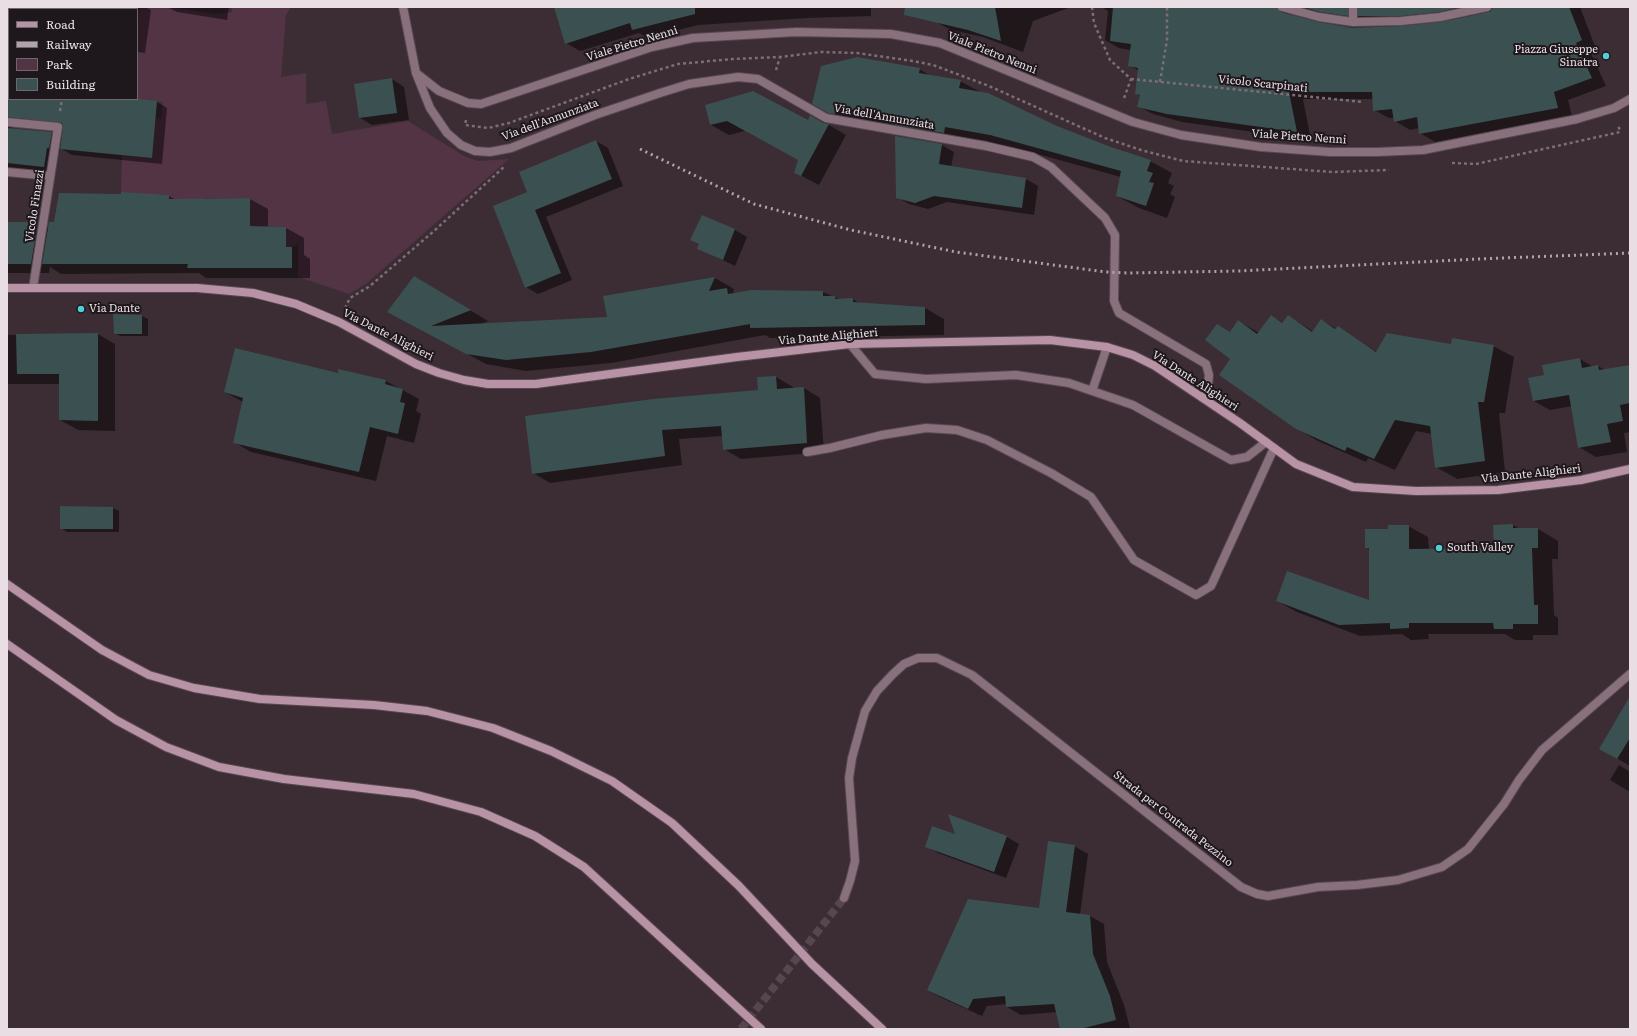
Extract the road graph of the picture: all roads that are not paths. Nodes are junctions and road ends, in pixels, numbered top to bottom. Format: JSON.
{"nodes":[{"id":1,"x":403,"y":7,"type":"edge"},
{"id":2,"x":1282,"y":7,"type":"edge"},
{"id":3,"x":1353,"y":7,"type":"edge"},
{"id":4,"x":1487,"y":7,"type":"edge"},
{"id":5,"x":1353,"y":22,"type":"junction"},
{"id":6,"x":416,"y":73,"type":"junction"},
{"id":7,"x":1630,"y":99,"type":"edge"},
{"id":8,"x":7,"y":122,"type":"edge"},
{"id":9,"x":7,"y":172,"type":"edge"},
{"id":10,"x":50,"y":176,"type":"junction"},
{"id":11,"x":7,"y":288,"type":"edge"},
{"id":12,"x":33,"y":288,"type":"junction"},
{"id":13,"x":850,"y":344,"type":"junction"},
{"id":14,"x":1107,"y":347,"type":"junction"},
{"id":15,"x":1092,"y":391,"type":"junction"},
{"id":16,"x":1203,"y":398,"type":"junction"},
{"id":17,"x":1266,"y":442,"type":"junction"},
{"id":18,"x":1274,"y":448,"type":"junction"},
{"id":19,"x":807,"y":452,"type":"dead end"},
{"id":20,"x":1630,"y":470,"type":"edge"},
{"id":21,"x":7,"y":584,"type":"edge"},
{"id":22,"x":7,"y":644,"type":"edge"},
{"id":23,"x":1630,"y":674,"type":"edge"},
{"id":24,"x":844,"y":898,"type":"tunnel mouth"},
{"id":25,"x":761,"y":1029,"type":"edge"},
{"id":26,"x":882,"y":1029,"type":"edge"}],
"edges":[{"from":1,"to":6,"type":"street"},
{"from":2,"to":5,"type":"street"},
{"from":3,"to":5,"type":"street"},
{"from":4,"to":5,"type":"street"},
{"from":6,"to":7,"type":"street","name":"Viale Pietro Nenni"},
{"from":6,"to":16,"type":"street","name":"Via dell'Annunziata"},
{"from":8,"to":10,"type":"street","name":"Vicolo Finazzi"},
{"from":9,"to":10,"type":"street"},
{"from":10,"to":12,"type":"street","name":"Vicolo Finazzi"},
{"from":11,"to":12,"type":"main road","name":"Via Dante Alighieri"},
{"from":12,"to":13,"type":"main road","name":"Via Dante Alighieri"},
{"from":13,"to":14,"type":"main road","name":"Via Dante Alighieri"},
{"from":13,"to":15,"type":"street"},
{"from":14,"to":15,"type":"street"},
{"from":14,"to":16,"type":"main road","name":"Via Dante Alighieri"},
{"from":15,"to":17,"type":"street"},
{"from":16,"to":17,"type":"main road","name":"Via Dante Alighieri"},
{"from":17,"to":18,"type":"main road","name":"Via Dante Alighieri"},
{"from":18,"to":19,"type":"street"},
{"from":18,"to":20,"type":"main road","name":"Via Dante Alighieri"},
{"from":21,"to":26,"type":"main road"},
{"from":22,"to":25,"type":"main road"},
{"from":23,"to":24,"type":"street","name":"Strada per Contrada Pezzino"}]}
